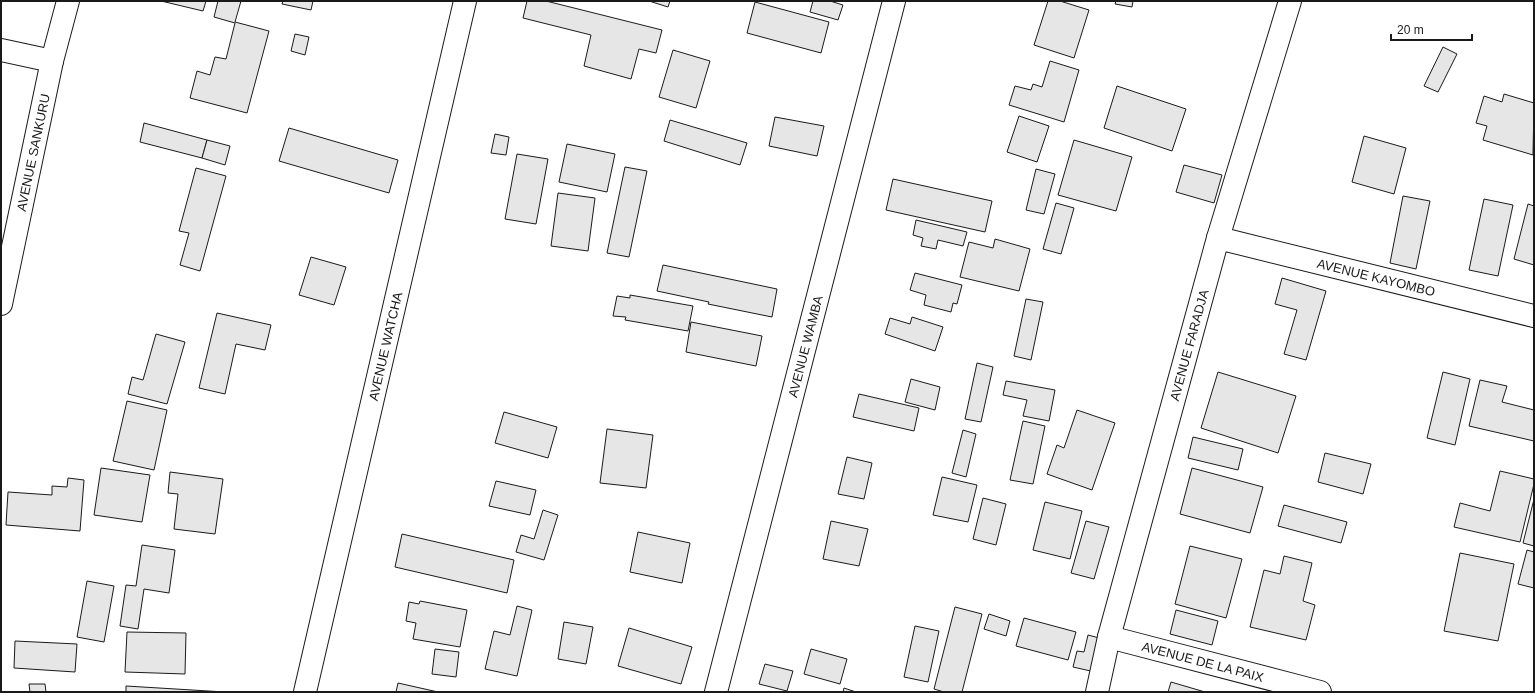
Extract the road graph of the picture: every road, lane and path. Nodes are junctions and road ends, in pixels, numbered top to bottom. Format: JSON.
{"nodes":[{"id":1,"x":68,"y":1,"type":"edge"},
{"id":2,"x":466,"y":1,"type":"edge"},
{"id":3,"x":894,"y":1,"type":"edge"},
{"id":4,"x":1290,"y":1,"type":"edge"},
{"id":5,"x":1,"y":50,"type":"edge"},
{"id":6,"x":52,"y":61,"type":"junction"},
{"id":7,"x":1218,"y":238,"type":"junction"},
{"id":8,"x":1,"y":304,"type":"edge"},
{"id":9,"x":1534,"y":316,"type":"edge"},
{"id":10,"x":1109,"y":637,"type":"junction"},
{"id":11,"x":304,"y":692,"type":"edge"},
{"id":12,"x":716,"y":692,"type":"edge"},
{"id":13,"x":1097,"y":692,"type":"edge"},
{"id":14,"x":1320,"y":692,"type":"edge"}],
"edges":[{"from":1,"to":6,"type":"street","name":"AVENUE SANKURU"},
{"from":2,"to":11,"type":"street","name":"AVENUE WATCHA"},
{"from":3,"to":12,"type":"street","name":"AVENUE WAMBA"},
{"from":4,"to":7,"type":"street","name":"AVENUE FARADJA"},
{"from":5,"to":6,"type":"street"},
{"from":6,"to":8,"type":"street","name":"AVENUE SANKURU"},
{"from":7,"to":9,"type":"street","name":"AVENUE KAYOMBO"},
{"from":7,"to":10,"type":"street","name":"AVENUE FARADJA"},
{"from":10,"to":13,"type":"street","name":"AVENUE FARADJA"},
{"from":10,"to":14,"type":"street","name":"AVENUE DE LA PAIX"}]}
